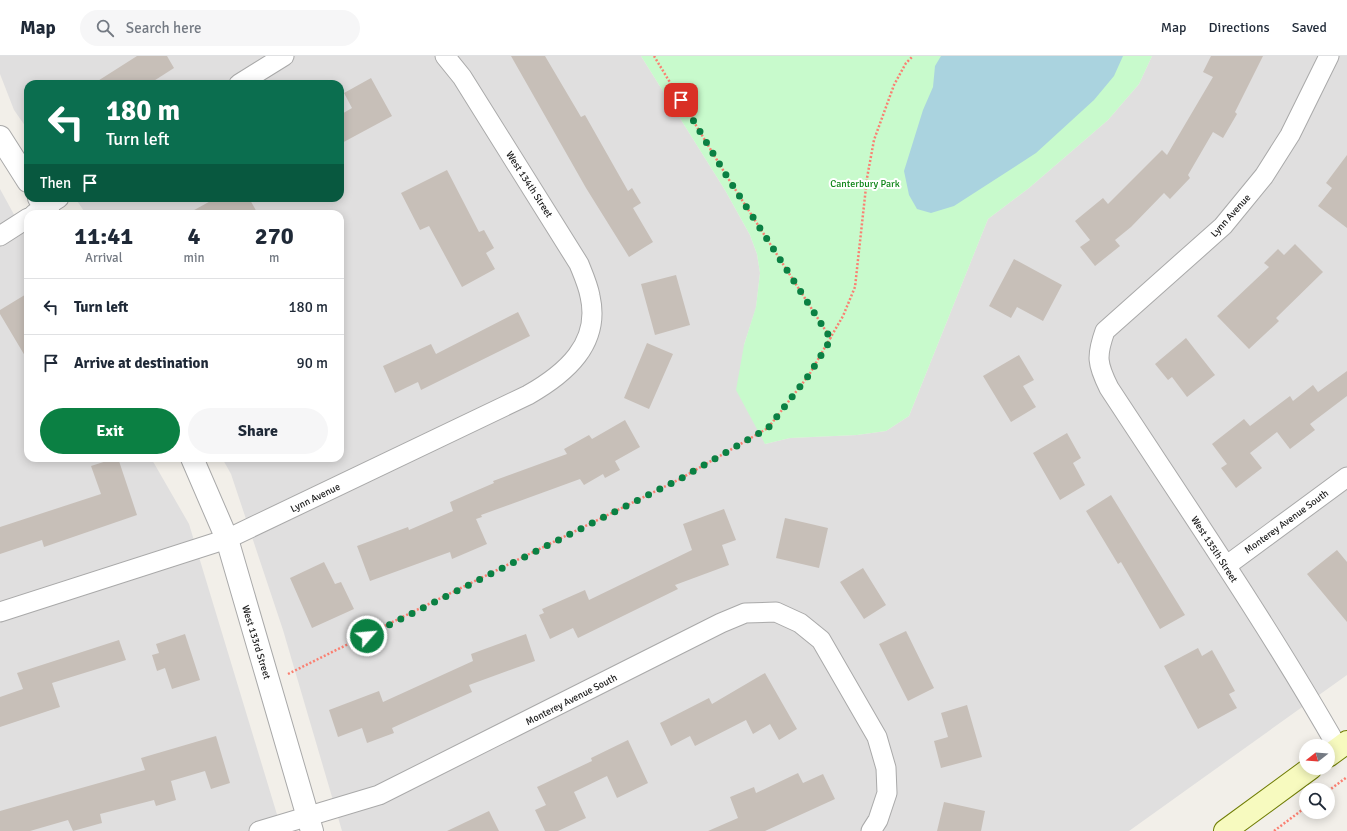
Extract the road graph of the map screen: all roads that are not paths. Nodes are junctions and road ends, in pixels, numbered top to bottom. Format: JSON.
{"nodes":[{"id":1,"x":284,"y":56,"type":"edge"},
{"id":2,"x":445,"y":56,"type":"edge"},
{"id":3,"x":1329,"y":56,"type":"edge"},
{"id":4,"x":245,"y":80,"type":"edge"},
{"id":5,"x":0,"y":137,"type":"edge"},
{"id":6,"x":24,"y":175,"type":"edge"},
{"id":7,"x":24,"y":220,"type":"edge"},
{"id":8,"x":0,"y":236,"type":"edge"},
{"id":9,"x":592,"y":322,"type":"joint"},
{"id":10,"x":1099,"y":349,"type":"joint"},
{"id":11,"x":194,"y":462,"type":"edge"},
{"id":12,"x":1347,"y":477,"type":"edge"},
{"id":13,"x":227,"y":539,"type":"junction"},
{"id":14,"x":1226,"y":566,"type":"junction"},
{"id":15,"x":0,"y":612,"type":"edge"},
{"id":16,"x":1338,"y":749,"type":"edge"},
{"id":17,"x":1301,"y":775,"type":"edge"},
{"id":18,"x":310,"y":824,"type":"edge"},
{"id":19,"x":259,"y":831,"type":"edge"},
{"id":20,"x":871,"y":831,"type":"edge"},
{"id":21,"x":1225,"y":831,"type":"edge"}],
"edges":[{"from":1,"to":4,"type":"street"},
{"from":2,"to":9,"type":"street","name":"West 134th Street"},
{"from":3,"to":10,"type":"street","name":"Lynn Avenue"},
{"from":5,"to":6,"type":"street"},
{"from":7,"to":8,"type":"street"},
{"from":9,"to":13,"type":"street","name":"Lynn Avenue"},
{"from":10,"to":14,"type":"street","name":"West 135th Street"},
{"from":11,"to":13,"type":"street","name":"West 133rd Street"},
{"from":12,"to":14,"type":"street","name":"Monterey Avenue South"},
{"from":13,"to":15,"type":"street","name":"Lynn Avenue"},
{"from":13,"to":18,"type":"street","name":"West 133rd Street"},
{"from":14,"to":16,"type":"street","name":"West 135th Street"},
{"from":17,"to":21,"type":"main road"},
{"from":18,"to":19,"type":"street","name":"Monterey Avenue South"},
{"from":18,"to":20,"type":"street","name":"Monterey Avenue South"}]}
